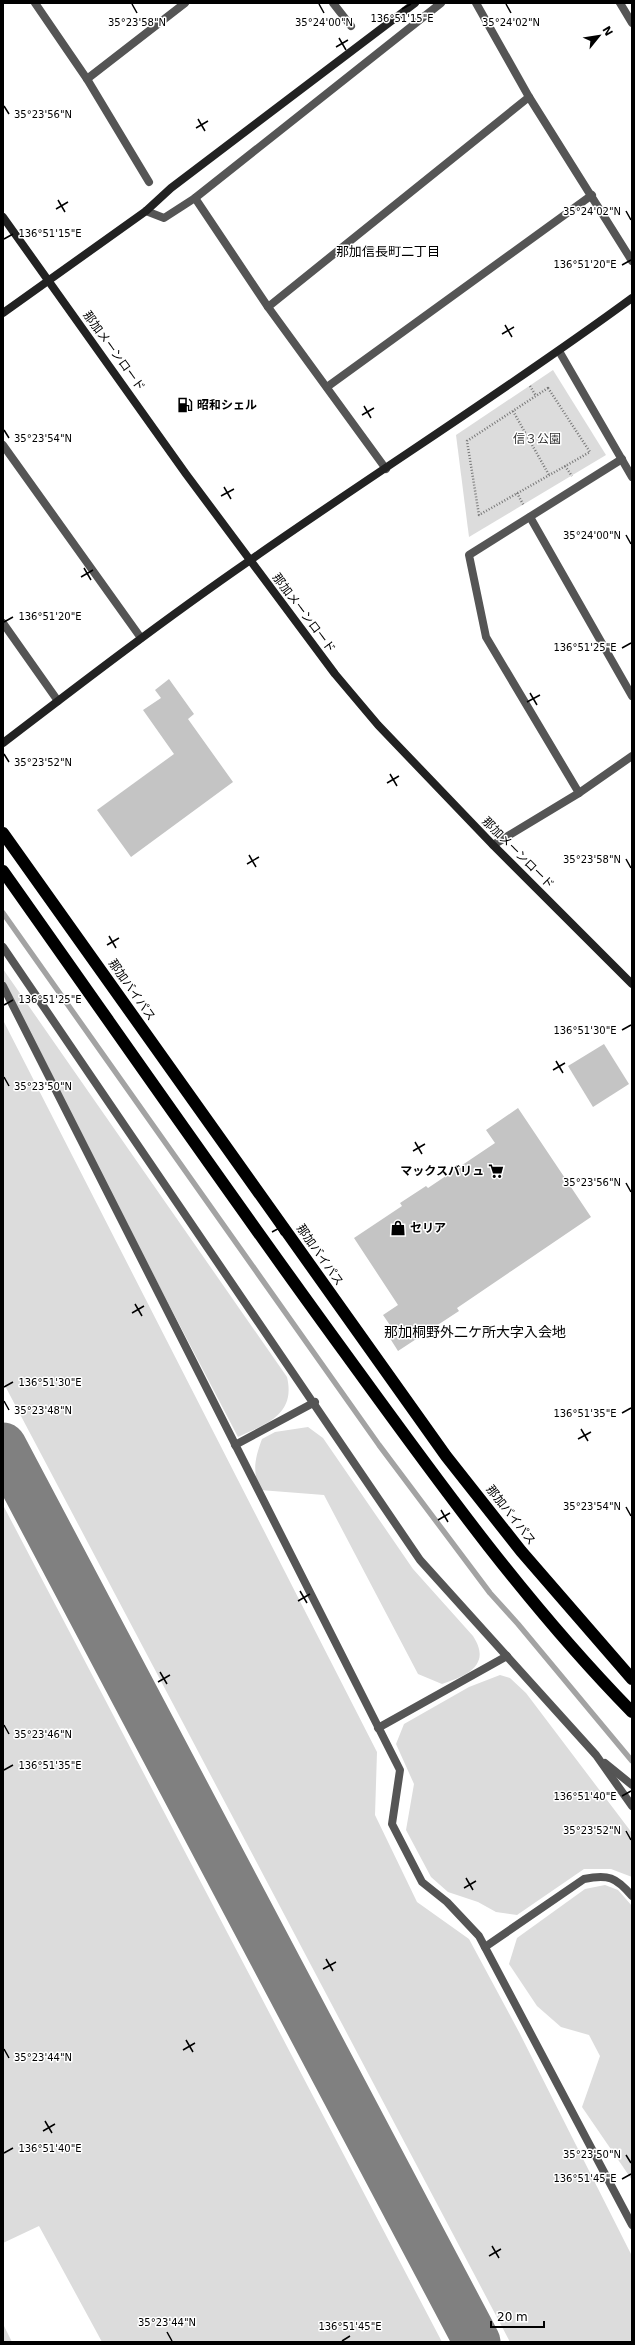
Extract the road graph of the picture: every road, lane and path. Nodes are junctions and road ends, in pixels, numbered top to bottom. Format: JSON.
{"nodes":[{"id":1,"x":35,"y":3,"type":"edge"},
{"id":2,"x":185,"y":3,"type":"edge"},
{"id":3,"x":333,"y":3,"type":"edge"},
{"id":4,"x":415,"y":3,"type":"edge"},
{"id":5,"x":442,"y":3,"type":"edge"},
{"id":6,"x":476,"y":3,"type":"edge"},
{"id":7,"x":620,"y":3,"type":"edge"},
{"id":8,"x":632,"y":23,"type":"edge"},
{"id":9,"x":351,"y":26,"type":"dead end"},
{"id":10,"x":87,"y":79,"type":"junction"},
{"id":11,"x":529,"y":97,"type":"junction"},
{"id":12,"x":149,"y":182,"type":"dead end"},
{"id":13,"x":592,"y":195,"type":"junction"},
{"id":14,"x":195,"y":198,"type":"junction"},
{"id":15,"x":146,"y":211,"type":"junction"},
{"id":16,"x":3,"y":217,"type":"edge"},
{"id":17,"x":632,"y":260,"type":"edge"},
{"id":18,"x":49,"y":281,"type":"junction"},
{"id":19,"x":632,"y":298,"type":"edge"},
{"id":20,"x":268,"y":306,"type":"junction"},
{"id":21,"x":3,"y":313,"type":"edge"},
{"id":22,"x":559,"y":352,"type":"junction"},
{"id":23,"x":327,"y":387,"type":"junction"},
{"id":24,"x":513,"y":411,"type":"junction"},
{"id":25,"x":3,"y":445,"type":"edge"},
{"id":26,"x":622,"y":459,"type":"junction"},
{"id":27,"x":386,"y":469,"type":"junction"},
{"id":28,"x":549,"y":475,"type":"junction"},
{"id":29,"x":632,"y":477,"type":"edge"},
{"id":30,"x":530,"y":517,"type":"junction"},
{"id":31,"x":249,"y":560,"type":"junction"},
{"id":32,"x":3,"y":623,"type":"edge"},
{"id":33,"x":141,"y":638,"type":"junction"},
{"id":34,"x":632,"y":696,"type":"edge"},
{"id":35,"x":58,"y":700,"type":"junction"},
{"id":36,"x":3,"y":743,"type":"edge"},
{"id":37,"x":632,"y":756,"type":"edge"},
{"id":38,"x":579,"y":793,"type":"junction"},
{"id":39,"x":3,"y":832,"type":"edge"},
{"id":40,"x":493,"y":844,"type":"junction"},
{"id":41,"x":3,"y":871,"type":"edge"},
{"id":42,"x":3,"y":947,"type":"edge"},
{"id":43,"x":632,"y":984,"type":"edge"},
{"id":44,"x":3,"y":986,"type":"edge"},
{"id":45,"x":315,"y":1402,"type":"junction"},
{"id":46,"x":235,"y":1445,"type":"junction"},
{"id":47,"x":507,"y":1656,"type":"junction"},
{"id":48,"x":632,"y":1679,"type":"edge"},
{"id":49,"x":632,"y":1712,"type":"edge"},
{"id":50,"x":378,"y":1728,"type":"junction"},
{"id":51,"x":596,"y":1755,"type":"junction"},
{"id":52,"x":632,"y":1785,"type":"edge"},
{"id":53,"x":632,"y":1806,"type":"edge"},
{"id":54,"x":632,"y":1896,"type":"edge"},
{"id":55,"x":485,"y":1947,"type":"junction"},
{"id":56,"x":632,"y":2224,"type":"edge"}],
"edges":[{"from":1,"to":10,"type":"street"},
{"from":2,"to":10,"type":"street"},
{"from":3,"to":9,"type":"street"},
{"from":4,"to":15,"type":"street"},
{"from":5,"to":14,"type":"street"},
{"from":6,"to":11,"type":"street"},
{"from":7,"to":8,"type":"street"},
{"from":10,"to":12,"type":"street"},
{"from":11,"to":13,"type":"street"},
{"from":11,"to":20,"type":"street"},
{"from":13,"to":17,"type":"street"},
{"from":13,"to":23,"type":"street"},
{"from":14,"to":15,"type":"street"},
{"from":14,"to":20,"type":"street"},
{"from":15,"to":18,"type":"street"},
{"from":16,"to":18,"type":"street","name":"那加メーンロード"},
{"from":18,"to":21,"type":"street"},
{"from":18,"to":31,"type":"street","name":"那加メーンロード"},
{"from":19,"to":22,"type":"street"},
{"from":20,"to":23,"type":"street"},
{"from":22,"to":26,"type":"street"},
{"from":22,"to":27,"type":"street"},
{"from":23,"to":27,"type":"street"},
{"from":24,"to":28,"type":"path"},
{"from":24,"to":28,"type":"path"},
{"from":24,"to":28,"type":"path"},
{"from":25,"to":33,"type":"street"},
{"from":26,"to":29,"type":"street"},
{"from":26,"to":30,"type":"street"},
{"from":27,"to":31,"type":"street"},
{"from":30,"to":34,"type":"street"},
{"from":30,"to":38,"type":"street"},
{"from":31,"to":33,"type":"street"},
{"from":31,"to":40,"type":"street","name":"那加メーンロード"},
{"from":32,"to":35,"type":"street"},
{"from":33,"to":35,"type":"street"},
{"from":35,"to":36,"type":"street"},
{"from":37,"to":38,"type":"street"},
{"from":38,"to":40,"type":"street"},
{"from":39,"to":48,"type":"highway","name":"那加バイパス"},
{"from":40,"to":43,"type":"street","name":"那加メーンロード"},
{"from":41,"to":49,"type":"highway"},
{"from":42,"to":45,"type":"street"},
{"from":44,"to":46,"type":"street"},
{"from":45,"to":46,"type":"street"},
{"from":45,"to":47,"type":"street"},
{"from":46,"to":50,"type":"street"},
{"from":47,"to":50,"type":"street"},
{"from":47,"to":51,"type":"street"},
{"from":50,"to":55,"type":"street"},
{"from":51,"to":52,"type":"street"},
{"from":51,"to":53,"type":"street"},
{"from":54,"to":55,"type":"street"},
{"from":55,"to":56,"type":"street"}]}
